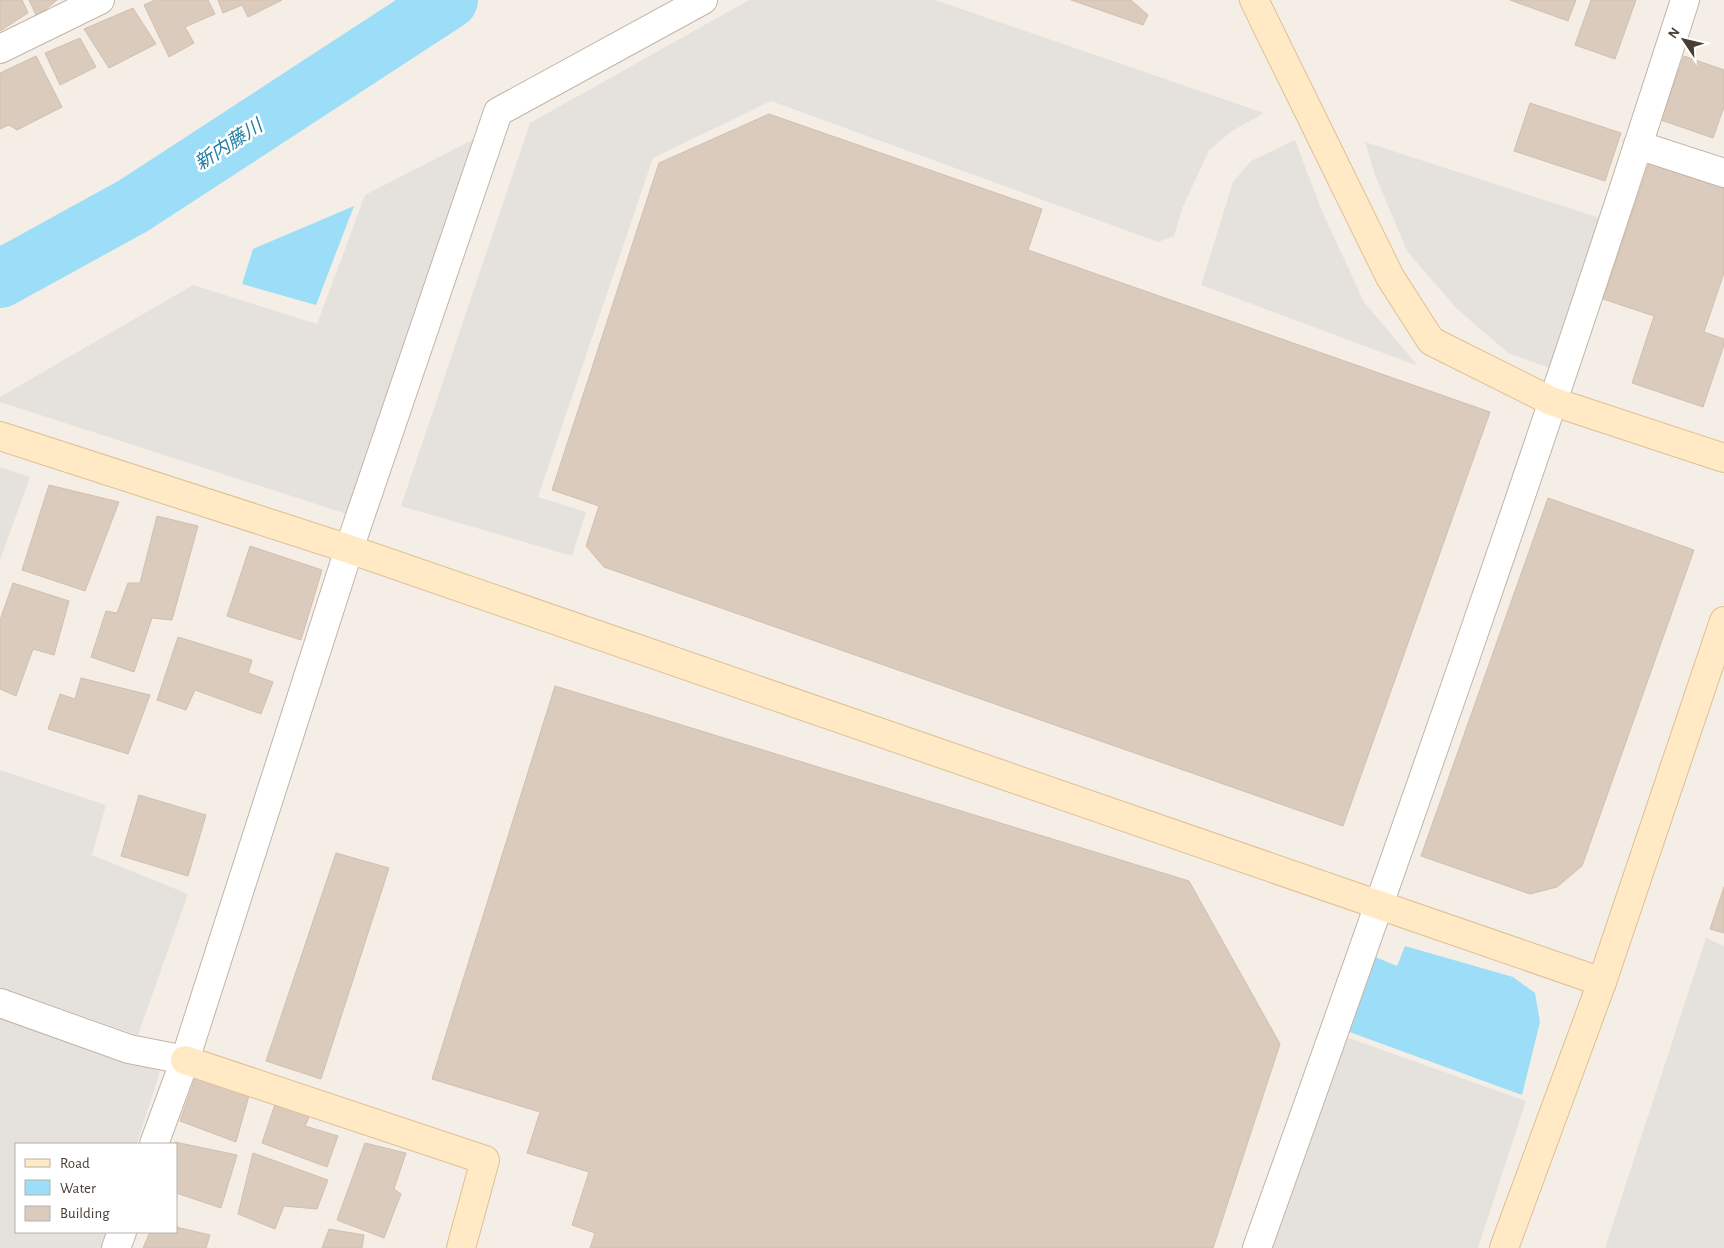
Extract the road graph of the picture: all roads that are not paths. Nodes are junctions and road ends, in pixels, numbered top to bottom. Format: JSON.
{"nodes":[{"id":1,"x":100,"y":0,"type":"edge"},
{"id":2,"x":703,"y":0,"type":"edge"},
{"id":3,"x":1254,"y":0,"type":"edge"},
{"id":4,"x":1685,"y":0,"type":"edge"},
{"id":5,"x":0,"y":49,"type":"edge"},
{"id":6,"x":1638,"y":145,"type":"junction"},
{"id":7,"x":1724,"y":173,"type":"edge"},
{"id":8,"x":1551,"y":401,"type":"junction"},
{"id":9,"x":0,"y":436,"type":"edge"},
{"id":10,"x":1724,"y":458,"type":"edge"},
{"id":11,"x":349,"y":550,"type":"junction"},
{"id":12,"x":1724,"y":620,"type":"edge"},
{"id":13,"x":1719,"y":655,"type":"edge"},
{"id":14,"x":1379,"y":906,"type":"junction"},
{"id":15,"x":1602,"y":982,"type":"junction"},
{"id":16,"x":0,"y":1003,"type":"edge"},
{"id":17,"x":185,"y":1060,"type":"junction"},
{"id":18,"x":154,"y":1143,"type":"edge"},
{"id":19,"x":122,"y":1233,"type":"edge"},
{"id":20,"x":116,"y":1248,"type":"edge"},
{"id":21,"x":461,"y":1248,"type":"edge"},
{"id":22,"x":1257,"y":1248,"type":"edge"},
{"id":23,"x":1504,"y":1248,"type":"edge"}],
"edges":[{"from":1,"to":5,"type":"street"},
{"from":2,"to":11,"type":"street"},
{"from":3,"to":8,"type":"street"},
{"from":4,"to":6,"type":"street"},
{"from":6,"to":7,"type":"street"},
{"from":6,"to":8,"type":"street"},
{"from":8,"to":10,"type":"street"},
{"from":8,"to":14,"type":"street"},
{"from":9,"to":11,"type":"street"},
{"from":11,"to":14,"type":"street"},
{"from":11,"to":17,"type":"street"},
{"from":12,"to":13,"type":"street"},
{"from":13,"to":15,"type":"street"},
{"from":14,"to":15,"type":"street"},
{"from":14,"to":22,"type":"street"},
{"from":15,"to":23,"type":"street"},
{"from":16,"to":17,"type":"street"},
{"from":17,"to":18,"type":"street"},
{"from":17,"to":21,"type":"street"},
{"from":19,"to":20,"type":"street"}]}
